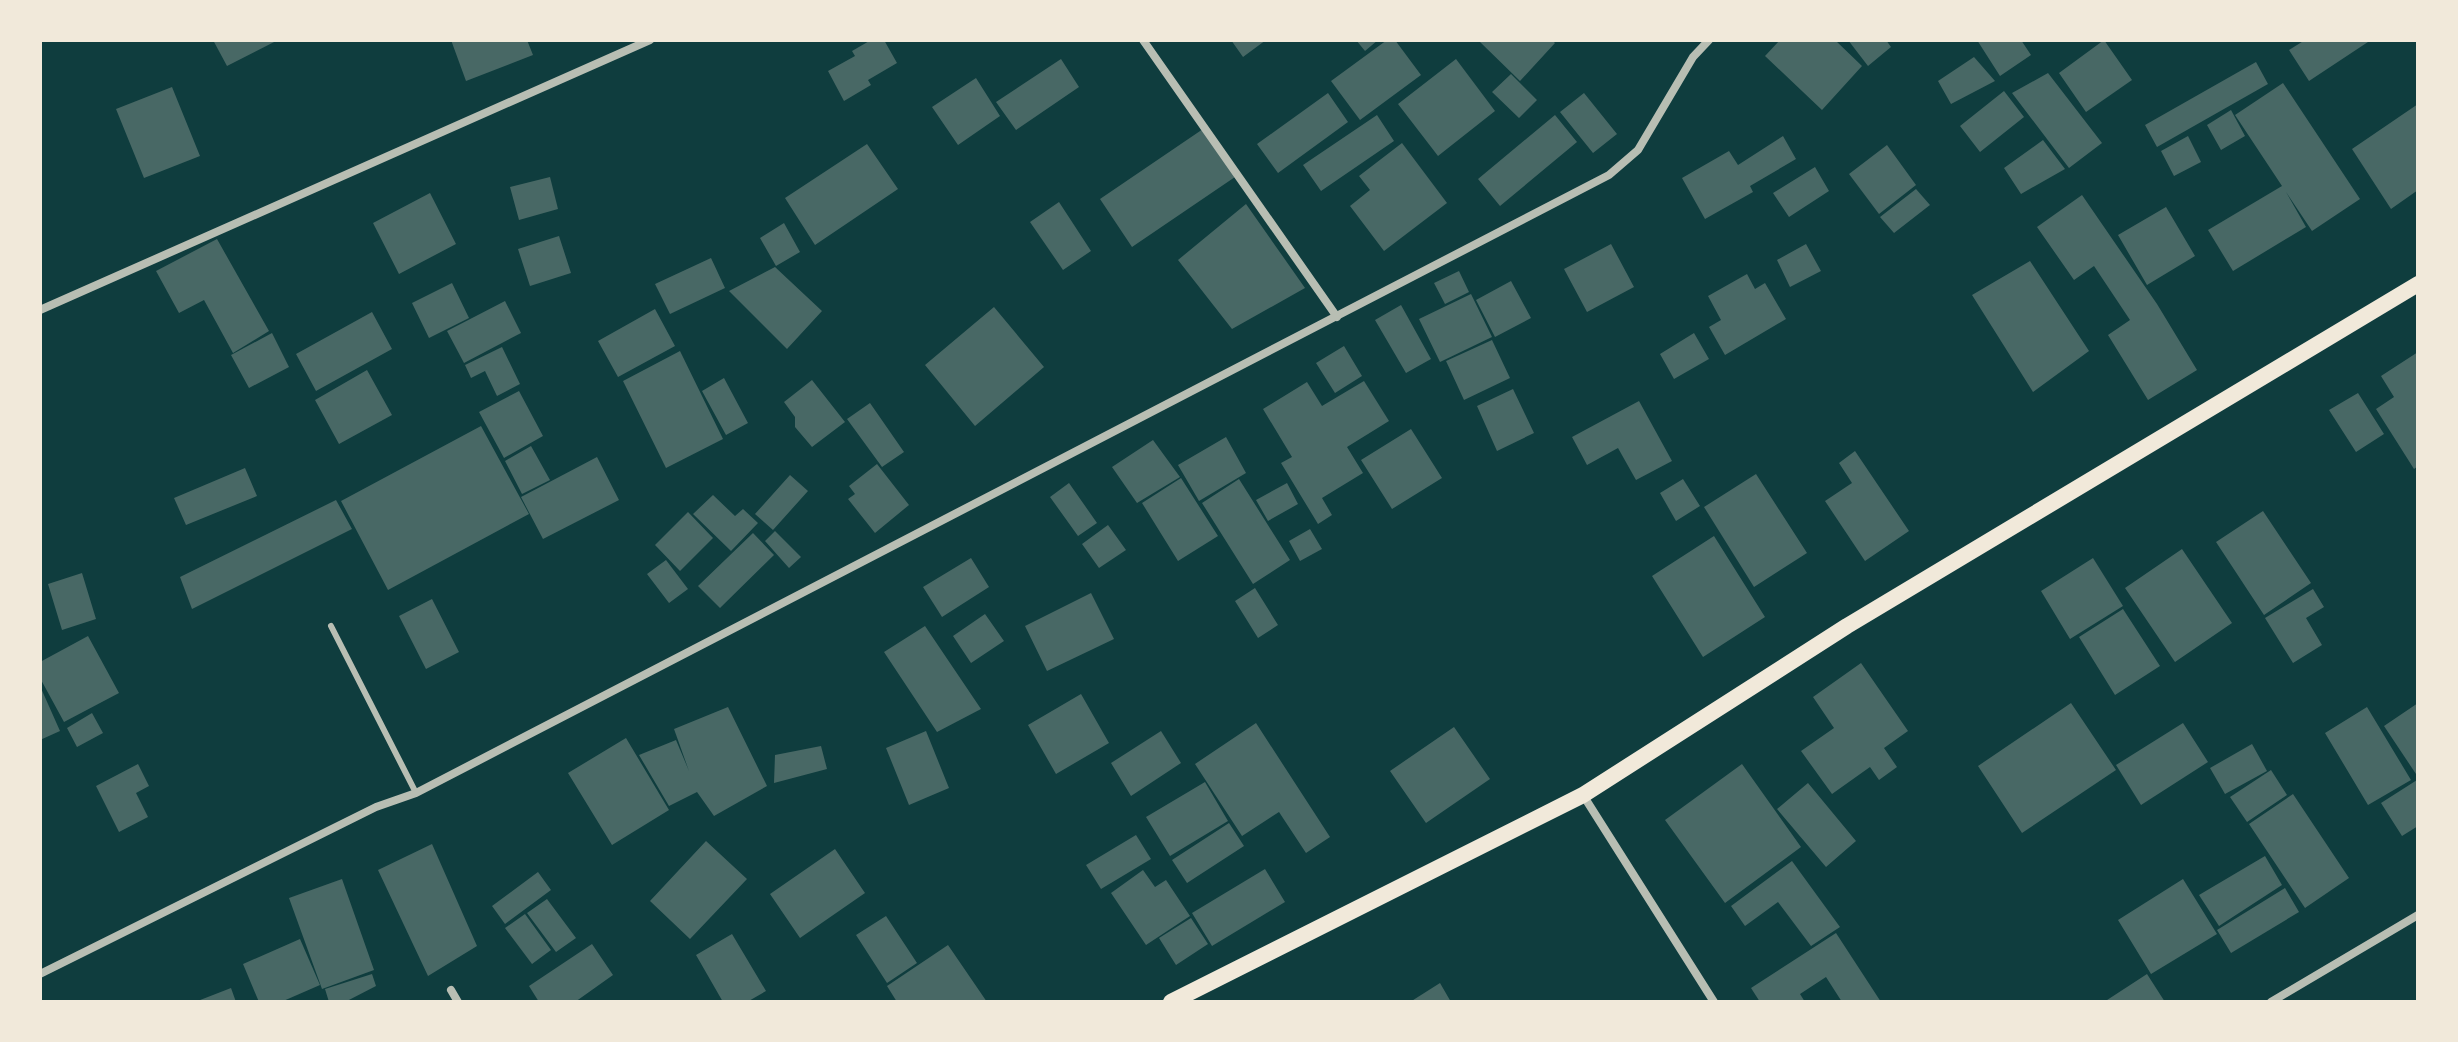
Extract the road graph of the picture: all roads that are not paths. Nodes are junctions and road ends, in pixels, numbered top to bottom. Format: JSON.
{"nodes":[{"id":1,"x":650,"y":40,"type":"edge"},
{"id":2,"x":1143,"y":40,"type":"edge"},
{"id":3,"x":1709,"y":40,"type":"edge"},
{"id":4,"x":2418,"y":284,"type":"edge"},
{"id":5,"x":40,"y":310,"type":"edge"},
{"id":6,"x":1337,"y":317,"type":"junction"},
{"id":7,"x":331,"y":626,"type":"dead end"},
{"id":8,"x":416,"y":793,"type":"junction"},
{"id":9,"x":1583,"y":795,"type":"junction"},
{"id":10,"x":2418,"y":915,"type":"edge"},
{"id":11,"x":40,"y":974,"type":"edge"},
{"id":12,"x":451,"y":990,"type":"dead end"},
{"id":13,"x":458,"y":1002,"type":"edge"},
{"id":14,"x":1171,"y":1002,"type":"edge"},
{"id":15,"x":1714,"y":1002,"type":"edge"},
{"id":16,"x":2271,"y":1002,"type":"edge"}],
"edges":[{"from":1,"to":5,"type":"street"},
{"from":2,"to":6,"type":"street"},
{"from":3,"to":6,"type":"street"},
{"from":4,"to":9,"type":"main road"},
{"from":6,"to":8,"type":"street"},
{"from":7,"to":8,"type":"lane"},
{"from":8,"to":11,"type":"street"},
{"from":9,"to":14,"type":"main road"},
{"from":9,"to":15,"type":"street"},
{"from":10,"to":16,"type":"street"},
{"from":12,"to":13,"type":"street"}]}
